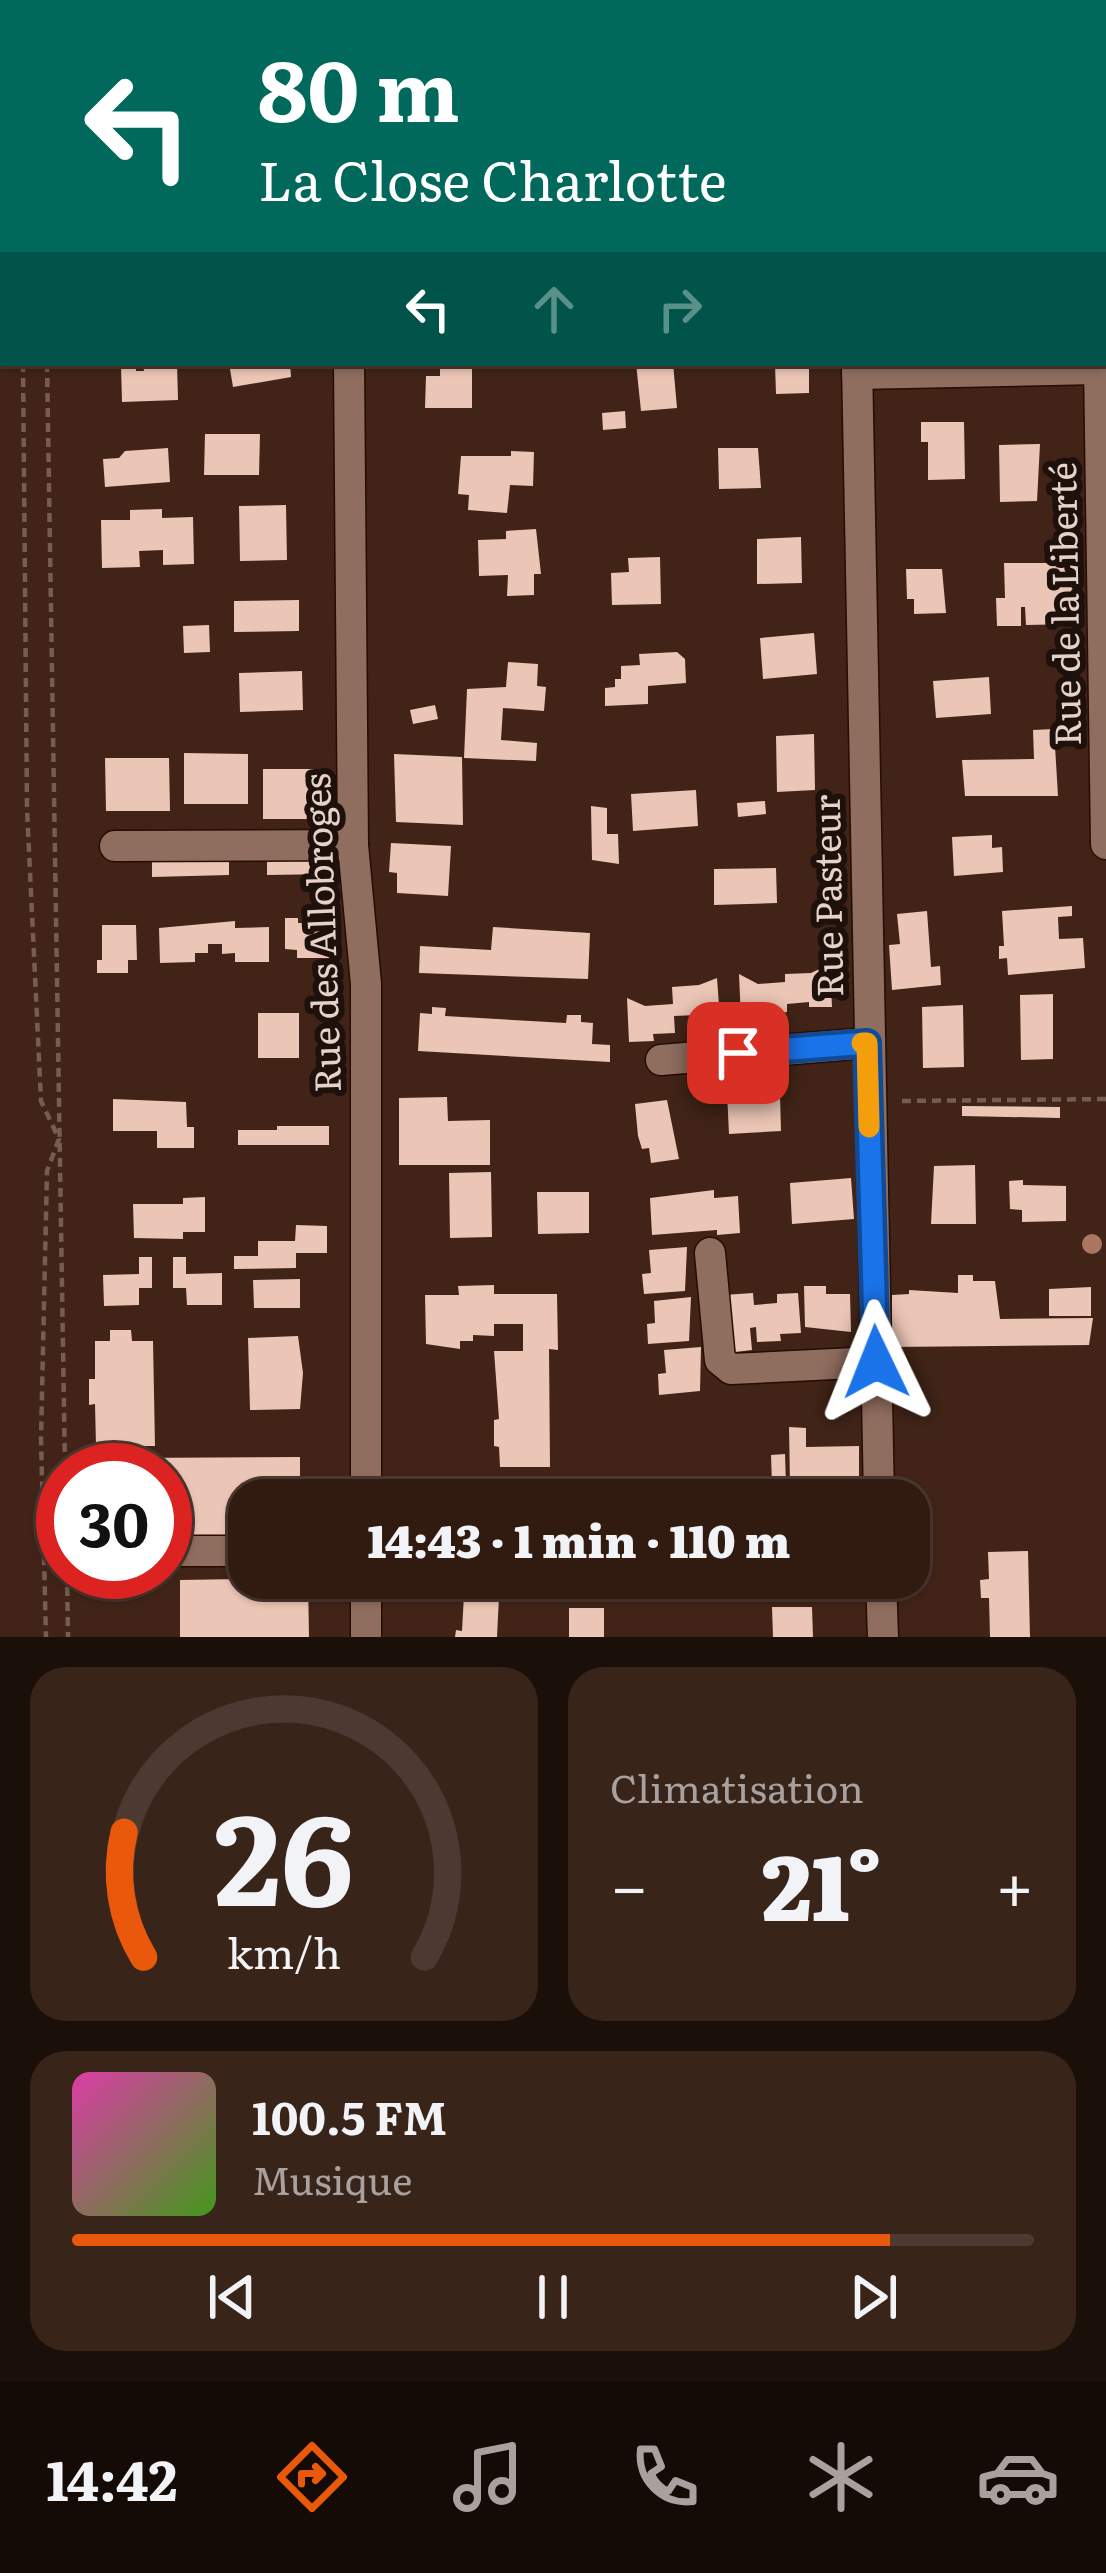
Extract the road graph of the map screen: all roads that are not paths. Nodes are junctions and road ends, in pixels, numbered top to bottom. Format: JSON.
{"nodes":[{"id":1,"x":349,"y":366,"type":"edge"},
{"id":2,"x":1099,"y":366,"type":"edge"},
{"id":3,"x":857,"y":368,"type":"edge"},
{"id":4,"x":1105,"y":618,"type":"edge"},
{"id":5,"x":1106,"y":820,"type":"edge"},
{"id":6,"x":353,"y":844,"type":"junction"},
{"id":7,"x":1106,"y":844,"type":"edge"},
{"id":8,"x":116,"y":846,"type":"dead end"},
{"id":9,"x":867,"y":1043,"type":"junction"},
{"id":10,"x":661,"y":1060,"type":"dead end"},
{"id":11,"x":710,"y":1253,"type":"dead end"},
{"id":12,"x":876,"y":1362,"type":"junction"},
{"id":13,"x":366,"y":1479,"type":"edge"},
{"id":14,"x":879,"y":1479,"type":"edge"},
{"id":15,"x":192,"y":1551,"type":"edge"},
{"id":16,"x":228,"y":1551,"type":"edge"},
{"id":17,"x":366,"y":1599,"type":"edge"},
{"id":18,"x":882,"y":1599,"type":"edge"},
{"id":19,"x":366,"y":1637,"type":"edge"},
{"id":20,"x":883,"y":1637,"type":"edge"}],
"edges":[{"from":1,"to":6,"type":"street","name":"Rue des Allobroges"},
{"from":2,"to":3,"type":"street"},
{"from":2,"to":4,"type":"street","name":"Rue de la Liberté"},
{"from":3,"to":9,"type":"street","name":"Rue Pasteur"},
{"from":4,"to":5,"type":"street","name":"Rue de la Liberté"},
{"from":5,"to":7,"type":"street","name":"Rue de la Liberté"},
{"from":6,"to":8,"type":"street"},
{"from":6,"to":13,"type":"street","name":"Rue des Allobroges"},
{"from":9,"to":10,"type":"street"},
{"from":9,"to":12,"type":"street","name":"Rue Pasteur"},
{"from":11,"to":12,"type":"street"},
{"from":12,"to":14,"type":"street","name":"Rue Pasteur"},
{"from":15,"to":16,"type":"street"},
{"from":17,"to":19,"type":"street"},
{"from":18,"to":20,"type":"street"}]}
